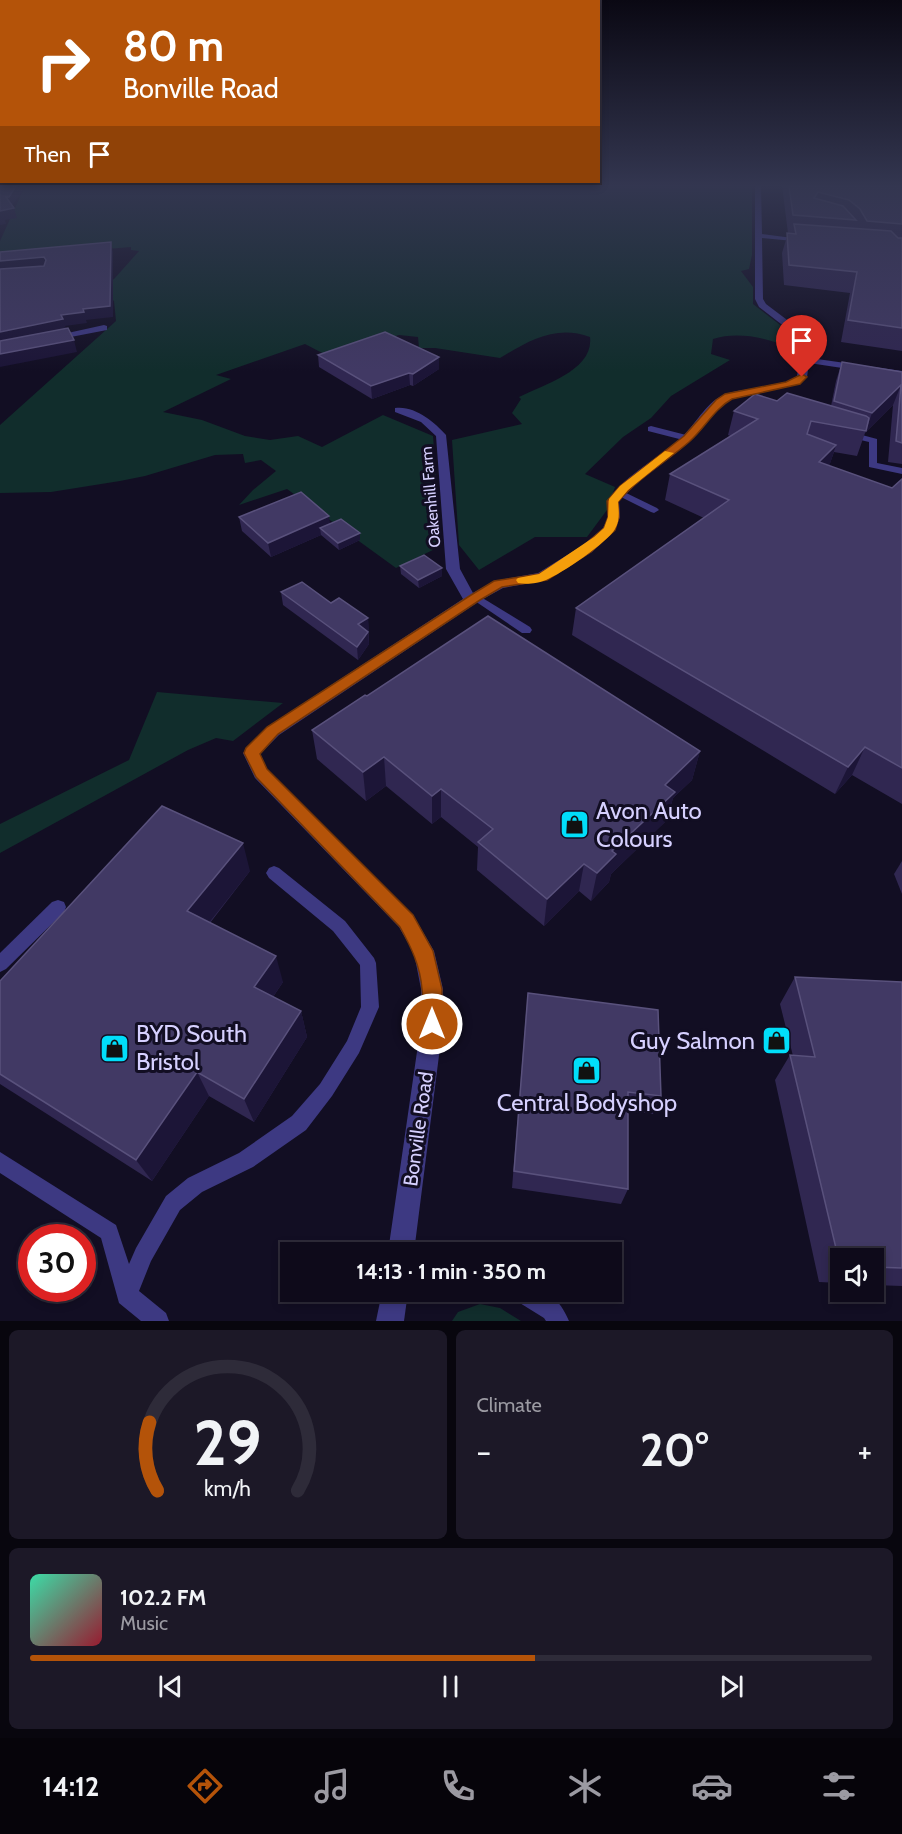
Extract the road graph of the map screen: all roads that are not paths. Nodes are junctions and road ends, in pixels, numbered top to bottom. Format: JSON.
{"nodes":[{"id":1,"x":759,"y":248,"type":"edge"},
{"id":2,"x":104,"y":328,"type":"dead end"},
{"id":3,"x":35,"y":341,"type":"edge"},
{"id":4,"x":805,"y":360,"type":"junction"},
{"id":5,"x":902,"y":374,"type":"edge"},
{"id":6,"x":744,"y":393,"type":"junction"},
{"id":7,"x":759,"y":402,"type":"edge"},
{"id":8,"x":399,"y":410,"type":"dead end"},
{"id":9,"x":651,"y":429,"type":"dead end"},
{"id":10,"x":840,"y":432,"type":"edge"},
{"id":11,"x":687,"y":438,"type":"junction"},
{"id":12,"x":902,"y":471,"type":"edge"},
{"id":13,"x":620,"y":493,"type":"junction"},
{"id":14,"x":654,"y":510,"type":"dead end"},
{"id":15,"x":473,"y":599,"type":"junction"},
{"id":16,"x":526,"y":630,"type":"dead end"},
{"id":17,"x":274,"y":873,"type":"dead end"},
{"id":18,"x":58,"y":907,"type":"dead end"},
{"id":19,"x":0,"y":964,"type":"edge"},
{"id":20,"x":0,"y":1162,"type":"edge"},
{"id":21,"x":402,"y":1242,"type":"edge"},
{"id":22,"x":128,"y":1295,"type":"junction"},
{"id":23,"x":393,"y":1302,"type":"edge"},
{"id":24,"x":539,"y":1302,"type":"edge"},
{"id":25,"x":158,"y":1321,"type":"edge"},
{"id":26,"x":390,"y":1321,"type":"edge"},
{"id":27,"x":558,"y":1321,"type":"edge"}],
"edges":[{"from":1,"to":4,"type":"street"},
{"from":2,"to":3,"type":"street"},
{"from":4,"to":5,"type":"street"},
{"from":4,"to":6,"type":"street"},
{"from":6,"to":7,"type":"lane"},
{"from":6,"to":11,"type":"street"},
{"from":8,"to":15,"type":"street","name":"Oakenhill Farm"},
{"from":9,"to":11,"type":"lane"},
{"from":10,"to":12,"type":"lane"},
{"from":11,"to":13,"type":"street"},
{"from":13,"to":14,"type":"lane"},
{"from":13,"to":15,"type":"street","name":"Bonville Road"},
{"from":15,"to":16,"type":"lane"},
{"from":15,"to":21,"type":"street","name":"Bonville Road"},
{"from":17,"to":22,"type":"lane"},
{"from":18,"to":19,"type":"lane"},
{"from":20,"to":22,"type":"lane"},
{"from":22,"to":25,"type":"lane"},
{"from":23,"to":26,"type":"street"},
{"from":24,"to":27,"type":"lane"}]}
